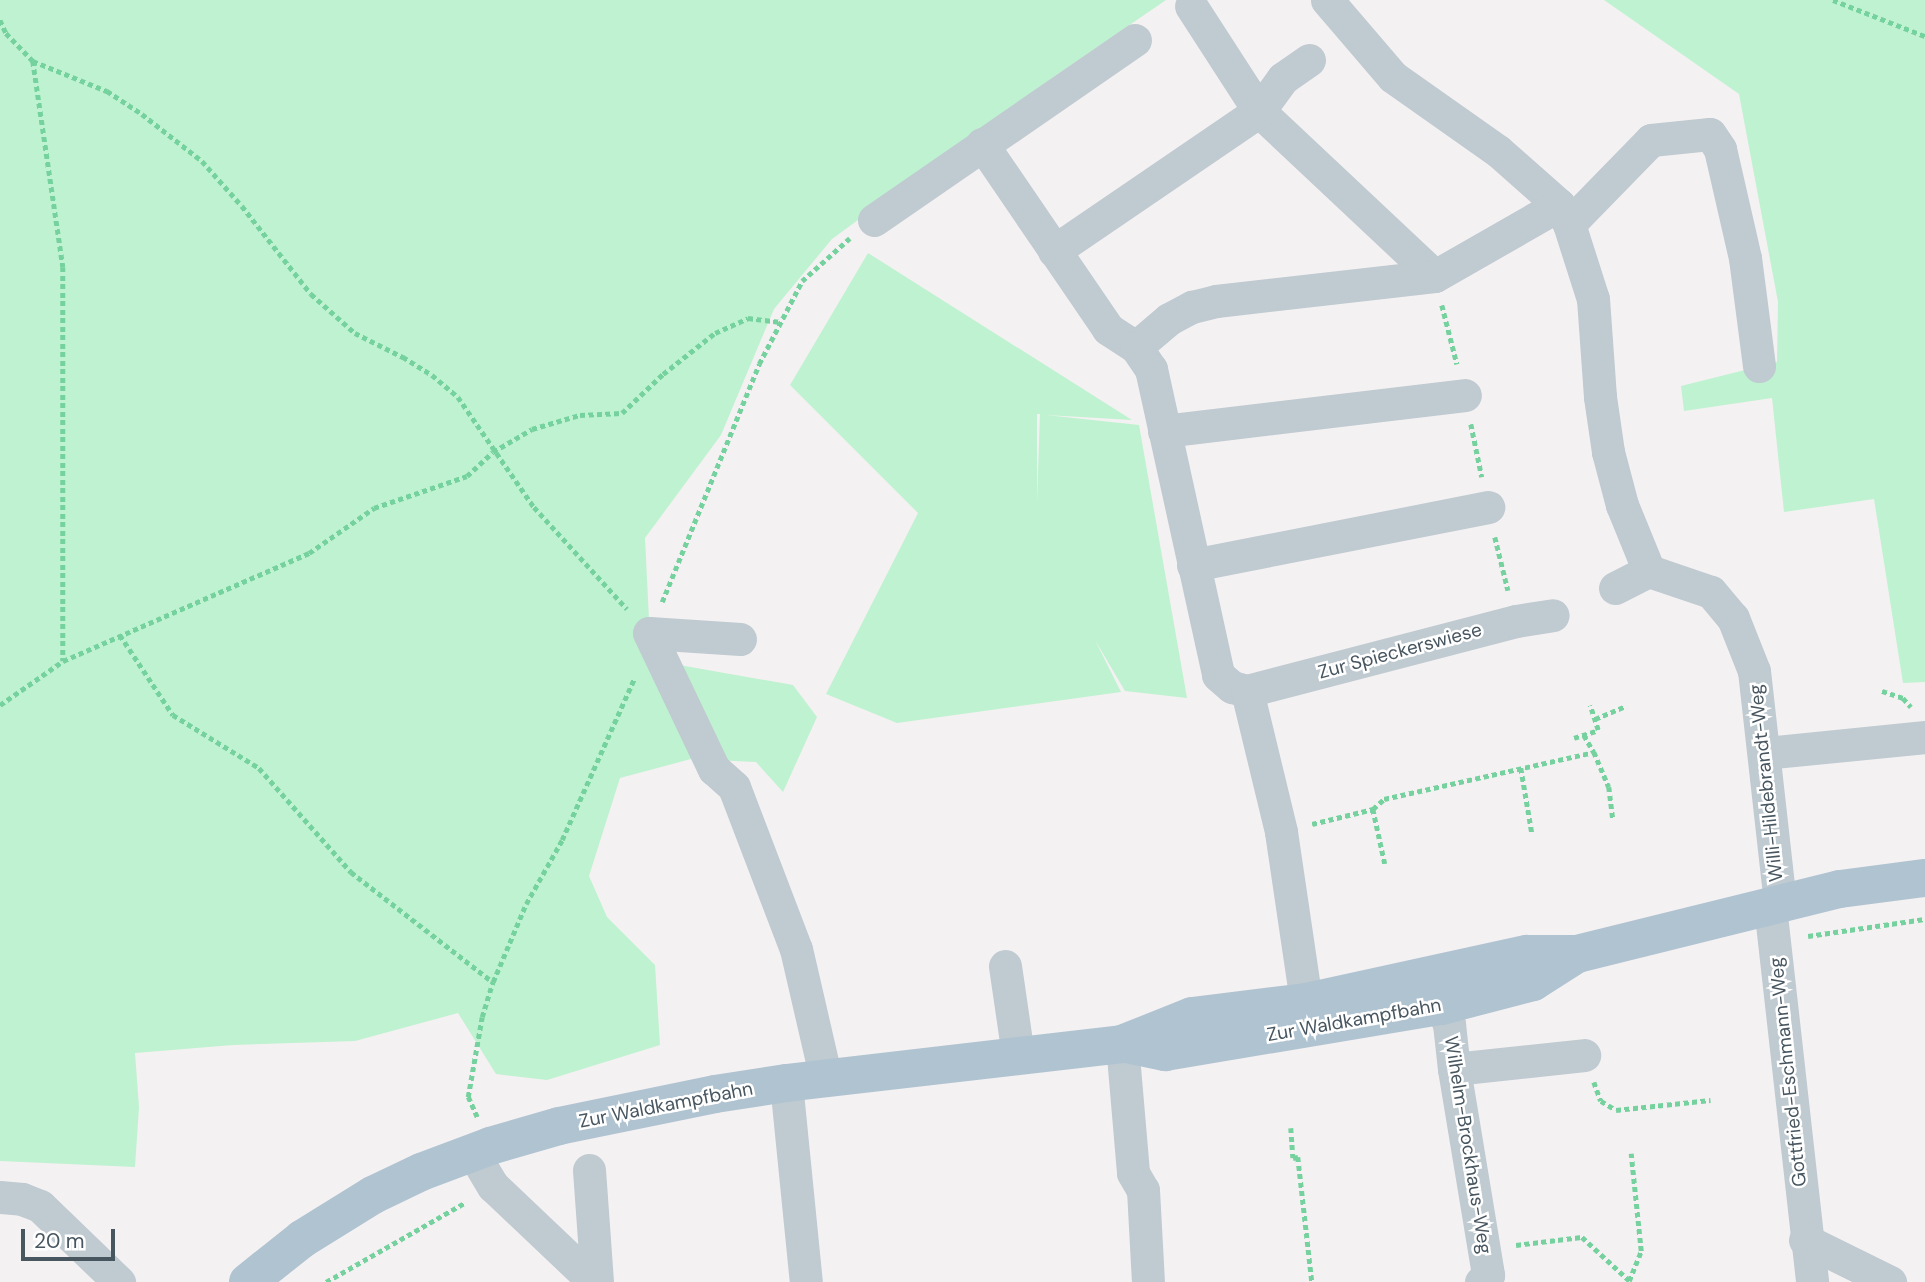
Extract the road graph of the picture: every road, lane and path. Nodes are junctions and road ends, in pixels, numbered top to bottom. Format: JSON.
{"nodes":[{"id":1,"x":1327,"y":0,"type":"edge"},
{"id":2,"x":1833,"y":0,"type":"edge"},
{"id":3,"x":1191,"y":6,"type":"dead end"},
{"id":4,"x":0,"y":20,"type":"edge"},
{"id":5,"x":1925,"y":36,"type":"edge"},
{"id":6,"x":1135,"y":40,"type":"dead end"},
{"id":7,"x":1330,"y":44,"type":"junction"},
{"id":8,"x":33,"y":61,"type":"junction"},
{"id":9,"x":1259,"y":111,"type":"junction"},
{"id":10,"x":982,"y":144,"type":"junction"},
{"id":11,"x":1564,"y":214,"type":"junction"},
{"id":12,"x":874,"y":220,"type":"dead end"},
{"id":13,"x":832,"y":251,"type":"dead end"},
{"id":14,"x":1054,"y":251,"type":"junction"},
{"id":15,"x":1435,"y":276,"type":"junction"},
{"id":16,"x":781,"y":322,"type":"junction"},
{"id":17,"x":1136,"y":347,"type":"junction"},
{"id":18,"x":1759,"y":366,"type":"dead end"},
{"id":19,"x":1465,"y":395,"type":"junction"},
{"id":20,"x":1164,"y":431,"type":"junction"},
{"id":21,"x":493,"y":452,"type":"junction"},
{"id":22,"x":1488,"y":507,"type":"junction"},
{"id":23,"x":1193,"y":565,"type":"junction"},
{"id":24,"x":1649,"y":571,"type":"junction"},
{"id":25,"x":1615,"y":587,"type":"dead end"},
{"id":26,"x":1553,"y":615,"type":"dead end"},
{"id":27,"x":1516,"y":621,"type":"junction"},
{"id":28,"x":649,"y":633,"type":"junction"},
{"id":29,"x":120,"y":635,"type":"junction"},
{"id":30,"x":740,"y":639,"type":"dead end"},
{"id":31,"x":63,"y":661,"type":"junction"},
{"id":32,"x":1247,"y":691,"type":"junction"},
{"id":33,"x":0,"y":705,"type":"edge"},
{"id":34,"x":1590,"y":705,"type":"dead end"},
{"id":35,"x":1626,"y":706,"type":"dead end"},
{"id":36,"x":1595,"y":719,"type":"junction"},
{"id":37,"x":1584,"y":734,"type":"junction"},
{"id":38,"x":1925,"y":737,"type":"edge"},
{"id":39,"x":1574,"y":738,"type":"dead end"},
{"id":40,"x":1594,"y":752,"type":"junction"},
{"id":41,"x":1765,"y":753,"type":"junction"},
{"id":42,"x":1521,"y":768,"type":"junction"},
{"id":43,"x":1373,"y":809,"type":"junction"},
{"id":44,"x":1613,"y":819,"type":"dead end"},
{"id":45,"x":1277,"y":820,"type":"junction"},
{"id":46,"x":1532,"y":832,"type":"dead end"},
{"id":47,"x":1385,"y":864,"type":"dead end"},
{"id":48,"x":1925,"y":878,"type":"edge"},
{"id":49,"x":1775,"y":904,"type":"junction"},
{"id":50,"x":1577,"y":954,"type":"junction"},
{"id":51,"x":1005,"y":966,"type":"dead end"},
{"id":52,"x":493,"y":982,"type":"junction"},
{"id":53,"x":1306,"y":1002,"type":"junction"},
{"id":54,"x":1441,"y":1006,"type":"junction"},
{"id":55,"x":1122,"y":1044,"type":"junction"},
{"id":56,"x":1018,"y":1055,"type":"junction"},
{"id":57,"x":1584,"y":1055,"type":"joint"},
{"id":58,"x":1454,"y":1069,"type":"junction"},
{"id":59,"x":826,"y":1079,"type":"junction"},
{"id":60,"x":786,"y":1083,"type":"junction"},
{"id":61,"x":1710,"y":1100,"type":"dead end"},
{"id":62,"x":1291,"y":1128,"type":"dead end"},
{"id":63,"x":481,"y":1149,"type":"junction"},
{"id":64,"x":1631,"y":1154,"type":"dead end"},
{"id":65,"x":589,"y":1170,"type":"dead end"},
{"id":66,"x":0,"y":1197,"type":"edge"},
{"id":67,"x":1805,"y":1240,"type":"junction"},
{"id":68,"x":1482,"y":1266,"type":"edge"},
{"id":69,"x":1630,"y":1281,"type":"edge"},
{"id":70,"x":119,"y":1282,"type":"edge"},
{"id":71,"x":248,"y":1282,"type":"edge"},
{"id":72,"x":595,"y":1282,"type":"edge"},
{"id":73,"x":806,"y":1282,"type":"edge"},
{"id":74,"x":1148,"y":1282,"type":"edge"},
{"id":75,"x":1311,"y":1282,"type":"edge"},
{"id":76,"x":1812,"y":1282,"type":"edge"},
{"id":77,"x":1890,"y":1282,"type":"edge"}],
"edges":[{"from":1,"to":7,"type":"street"},
{"from":2,"to":5,"type":"path"},
{"from":3,"to":9,"type":"street"},
{"from":4,"to":8,"type":"path"},
{"from":6,"to":10,"type":"street"},
{"from":7,"to":9,"type":"street"},
{"from":7,"to":11,"type":"street"},
{"from":8,"to":21,"type":"path"},
{"from":8,"to":31,"type":"path"},
{"from":9,"to":14,"type":"street"},
{"from":9,"to":15,"type":"street"},
{"from":10,"to":12,"type":"street"},
{"from":10,"to":14,"type":"street"},
{"from":11,"to":15,"type":"street"},
{"from":11,"to":18,"type":"street"},
{"from":11,"to":24,"type":"street"},
{"from":13,"to":16,"type":"path"},
{"from":14,"to":17,"type":"street"},
{"from":15,"to":17,"type":"street"},
{"from":15,"to":19,"type":"path"},
{"from":16,"to":21,"type":"path"},
{"from":16,"to":28,"type":"path"},
{"from":17,"to":20,"type":"street"},
{"from":19,"to":20,"type":"street"},
{"from":19,"to":22,"type":"path"},
{"from":20,"to":23,"type":"street"},
{"from":21,"to":28,"type":"path"},
{"from":21,"to":29,"type":"path"},
{"from":22,"to":23,"type":"street"},
{"from":22,"to":27,"type":"path"},
{"from":23,"to":32,"type":"street"},
{"from":24,"to":25,"type":"street"},
{"from":24,"to":41,"type":"street","name":"Willi-Hildebrandt-Weg"},
{"from":26,"to":27,"type":"street","name":"Zur Spieckerswiese"},
{"from":27,"to":32,"type":"street","name":"Zur Spieckerswiese"},
{"from":28,"to":30,"type":"street"},
{"from":28,"to":52,"type":"path"},
{"from":28,"to":59,"type":"street"},
{"from":29,"to":31,"type":"path"},
{"from":29,"to":52,"type":"path"},
{"from":31,"to":33,"type":"path"},
{"from":32,"to":45,"type":"street"},
{"from":34,"to":36,"type":"path"},
{"from":35,"to":36,"type":"path"},
{"from":36,"to":37,"type":"path"},
{"from":37,"to":39,"type":"path"},
{"from":37,"to":40,"type":"path"},
{"from":38,"to":41,"type":"street"},
{"from":40,"to":42,"type":"path"},
{"from":40,"to":44,"type":"path"},
{"from":41,"to":49,"type":"street","name":"Willi-Hildebrandt-Weg"},
{"from":42,"to":43,"type":"path"},
{"from":42,"to":46,"type":"path"},
{"from":43,"to":45,"type":"path"},
{"from":43,"to":47,"type":"path"},
{"from":45,"to":53,"type":"street"},
{"from":48,"to":49,"type":"main road","name":"Zur Waldkampfbahn"},
{"from":49,"to":50,"type":"main road","name":"Zur Waldkampfbahn"},
{"from":49,"to":67,"type":"street","name":"Gottfried-Eschmann-Weg"},
{"from":50,"to":53,"type":"main road","name":"Zur Waldkampfbahn"},
{"from":50,"to":54,"type":"main road","name":"Zur Waldkampfbahn"},
{"from":51,"to":56,"type":"street"},
{"from":52,"to":63,"type":"path"},
{"from":53,"to":55,"type":"main road","name":"Zur Waldkampfbahn"},
{"from":54,"to":55,"type":"main road","name":"Zur Waldkampfbahn"},
{"from":54,"to":58,"type":"street","name":"Wilhelm-Brockhaus-Weg"},
{"from":55,"to":56,"type":"main road","name":"Zur Waldkampfbahn"},
{"from":55,"to":74,"type":"street"},
{"from":56,"to":59,"type":"main road","name":"Zur Waldkampfbahn"},
{"from":57,"to":58,"type":"street"},
{"from":57,"to":61,"type":"path"},
{"from":58,"to":68,"type":"street","name":"Wilhelm-Brockhaus-Weg"},
{"from":59,"to":60,"type":"main road","name":"Zur Waldkampfbahn"},
{"from":60,"to":63,"type":"main road","name":"Zur Waldkampfbahn"},
{"from":60,"to":73,"type":"street"},
{"from":62,"to":75,"type":"path"},
{"from":63,"to":71,"type":"main road","name":"Zur Waldkampfbahn"},
{"from":63,"to":72,"type":"street"},
{"from":64,"to":69,"type":"path"},
{"from":65,"to":72,"type":"street"},
{"from":66,"to":70,"type":"street"},
{"from":67,"to":76,"type":"street","name":"Gottfried-Eschmann-Weg"},
{"from":67,"to":77,"type":"street"},
{"from":68,"to":69,"type":"path"}]}
